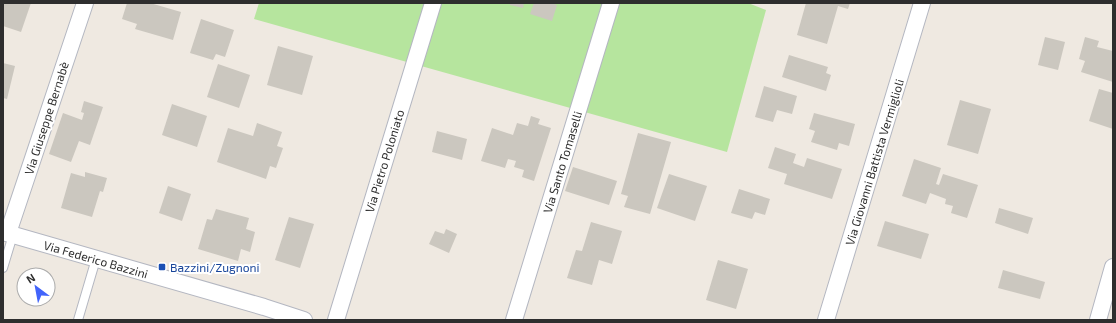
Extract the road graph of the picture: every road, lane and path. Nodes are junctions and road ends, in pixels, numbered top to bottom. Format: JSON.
{"nodes":[{"id":1,"x":85,"y":3,"type":"edge"},
{"id":2,"x":433,"y":3,"type":"edge"},
{"id":3,"x":611,"y":3,"type":"edge"},
{"id":4,"x":922,"y":3,"type":"edge"},
{"id":5,"x":8,"y":233,"type":"edge"},
{"id":6,"x":96,"y":259,"type":"junction"},
{"id":7,"x":1113,"y":267,"type":"edge"},
{"id":8,"x":3,"y":268,"type":"edge"},
{"id":9,"x":262,"y":314,"type":"edge"},
{"id":10,"x":78,"y":320,"type":"edge"},
{"id":11,"x":304,"y":320,"type":"edge"},
{"id":12,"x":336,"y":320,"type":"edge"},
{"id":13,"x":514,"y":320,"type":"edge"},
{"id":14,"x":826,"y":320,"type":"edge"},
{"id":15,"x":1098,"y":320,"type":"edge"}],
"edges":[{"from":1,"to":5,"type":"street","name":"Via Giuseppe Bernabè"},
{"from":2,"to":12,"type":"street","name":"Via Pietro Poloniato"},
{"from":3,"to":13,"type":"street","name":"Via Santo Tomaselli"},
{"from":4,"to":14,"type":"street","name":"Via Giovanni Battista Vermiglioli"},
{"from":5,"to":6,"type":"street","name":"Via Federico Bazzini"},
{"from":5,"to":8,"type":"lane"},
{"from":6,"to":9,"type":"street","name":"Via Federico Bazzini"},
{"from":6,"to":10,"type":"lane"},
{"from":7,"to":15,"type":"street"},
{"from":9,"to":11,"type":"street","name":"Via Federico Bazzini"}]}
